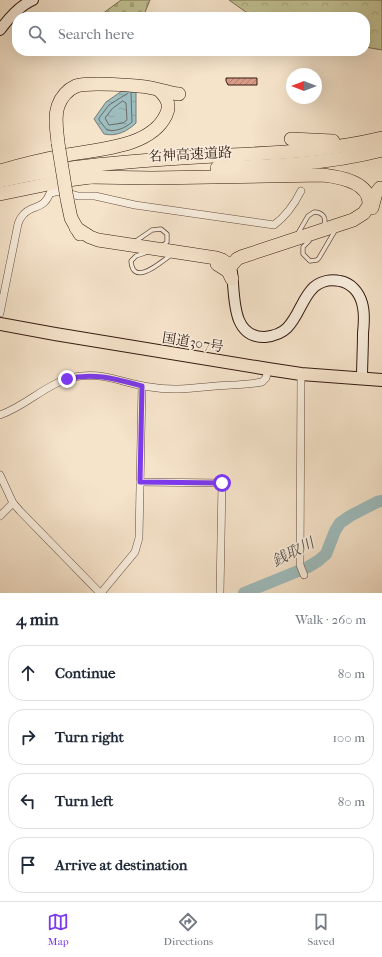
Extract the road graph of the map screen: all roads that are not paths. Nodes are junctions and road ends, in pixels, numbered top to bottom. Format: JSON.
{"nodes":[{"id":1,"x":33,"y":0,"type":"edge"},
{"id":2,"x":15,"y":12,"type":"edge"},
{"id":3,"x":12,"y":14,"type":"edge"},
{"id":4,"x":0,"y":30,"type":"edge"},
{"id":5,"x":160,"y":91,"type":"junction"},
{"id":6,"x":179,"y":94,"type":"dead end"},
{"id":7,"x":291,"y":139,"type":"dead end"},
{"id":8,"x":380,"y":143,"type":"edge"},
{"id":9,"x":0,"y":171,"type":"edge"},
{"id":10,"x":89,"y":177,"type":"junction"},
{"id":11,"x":0,"y":180,"type":"edge"},
{"id":12,"x":380,"y":188,"type":"dead end"},
{"id":13,"x":301,"y":191,"type":"dead end"},
{"id":14,"x":0,"y":194,"type":"edge"},
{"id":15,"x":336,"y":229,"type":"junction"},
{"id":16,"x":319,"y":232,"type":"junction"},
{"id":17,"x":309,"y":241,"type":"junction"},
{"id":18,"x":293,"y":243,"type":"junction"},
{"id":19,"x":127,"y":247,"type":"junction"},
{"id":20,"x":150,"y":251,"type":"junction"},
{"id":21,"x":172,"y":254,"type":"junction"},
{"id":22,"x":232,"y":273,"type":"junction"},
{"id":23,"x":0,"y":313,"type":"edge"},
{"id":24,"x":0,"y":324,"type":"edge"},
{"id":25,"x":268,"y":370,"type":"junction"},
{"id":26,"x":301,"y":374,"type":"junction"},
{"id":27,"x":362,"y":379,"type":"junction"},
{"id":28,"x":382,"y":380,"type":"edge"},
{"id":29,"x":142,"y":386,"type":"junction"},
{"id":30,"x":0,"y":415,"type":"edge"},
{"id":31,"x":0,"y":475,"type":"edge"},
{"id":32,"x":140,"y":482,"type":"junction"},
{"id":33,"x":13,"y":503,"type":"junction"},
{"id":34,"x":0,"y":516,"type":"edge"},
{"id":35,"x":304,"y":575,"type":"dead end"},
{"id":36,"x":100,"y":593,"type":"edge"},
{"id":37,"x":220,"y":593,"type":"edge"}],
"edges":[{"from":1,"to":2,"type":"main road"},
{"from":3,"to":4,"type":"main road"},
{"from":5,"to":6,"type":"highway"},
{"from":5,"to":9,"type":"highway"},
{"from":5,"to":19,"type":"highway","bridge":true},
{"from":7,"to":8,"type":"highway"},
{"from":8,"to":10,"type":"highway","name":"名神高速道路"},
{"from":8,"to":11,"type":"highway","name":"名神高速道路"},
{"from":10,"to":14,"type":"highway","name":"名神高速道路"},
{"from":10,"to":15,"type":"highway"},
{"from":12,"to":15,"type":"highway"},
{"from":13,"to":23,"type":"street"},
{"from":15,"to":16,"type":"highway"},
{"from":15,"to":17,"type":"highway"},
{"from":15,"to":17,"type":"lane"},
{"from":16,"to":18,"type":"highway"},
{"from":16,"to":18,"type":"lane"},
{"from":17,"to":18,"type":"highway"},
{"from":18,"to":22,"type":"highway"},
{"from":19,"to":20,"type":"highway"},
{"from":19,"to":20,"type":"lane"},
{"from":20,"to":21,"type":"highway"},
{"from":20,"to":21,"type":"lane"},
{"from":21,"to":22,"type":"highway"},
{"from":22,"to":27,"type":"main road"},
{"from":24,"to":25,"type":"highway","name":"国道307号"},
{"from":25,"to":26,"type":"highway","name":"国道307号"},
{"from":25,"to":29,"type":"street"},
{"from":26,"to":27,"type":"highway","name":"国道307号"},
{"from":26,"to":35,"type":"street"},
{"from":27,"to":28,"type":"highway","name":"国道307号"},
{"from":29,"to":30,"type":"street"},
{"from":29,"to":32,"type":"street"},
{"from":31,"to":33,"type":"street"},
{"from":32,"to":36,"type":"street"},
{"from":32,"to":37,"type":"street"},
{"from":33,"to":34,"type":"street"},
{"from":33,"to":36,"type":"street"}]}
